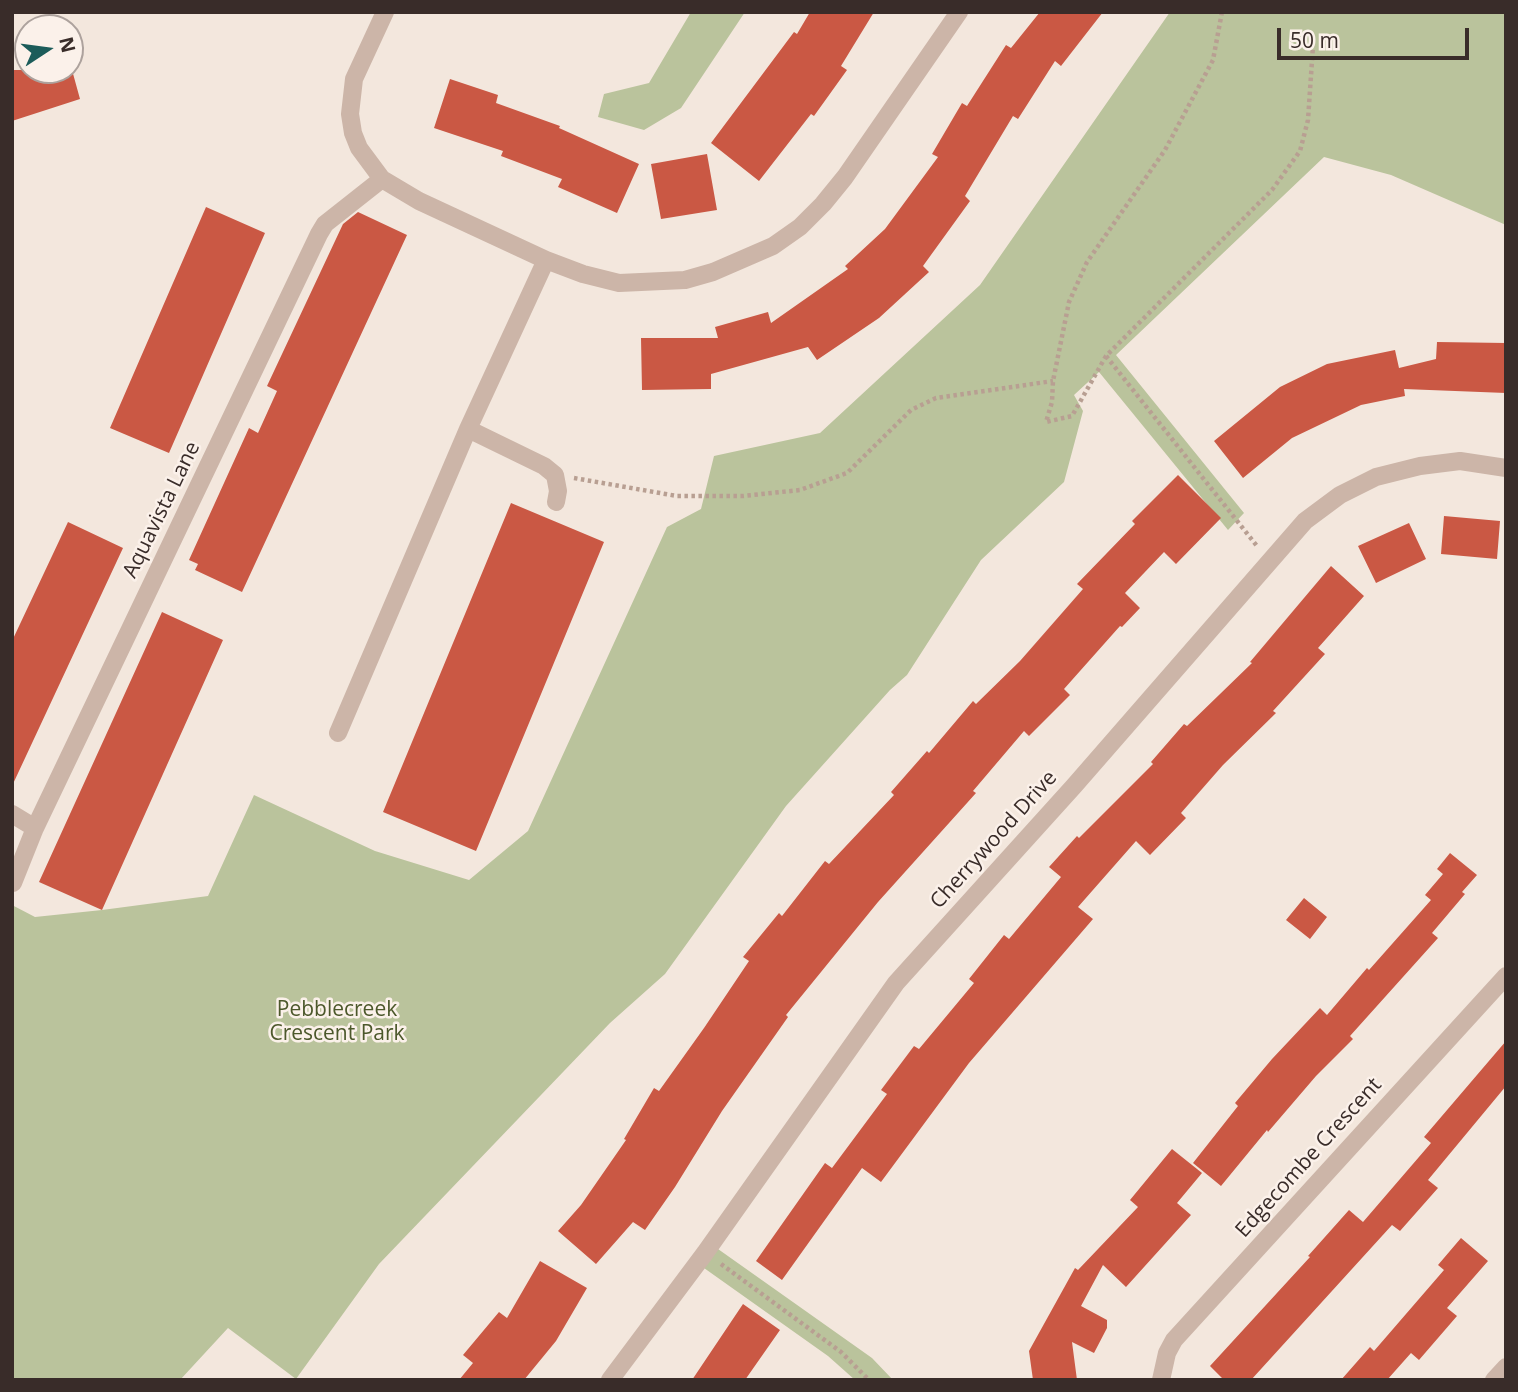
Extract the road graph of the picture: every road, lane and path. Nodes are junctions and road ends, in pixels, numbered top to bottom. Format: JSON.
{"nodes":[{"id":1,"x":385,"y":12,"type":"edge"},
{"id":2,"x":959,"y":12,"type":"edge"},
{"id":3,"x":1222,"y":12,"type":"edge"},
{"id":4,"x":1313,"y":46,"type":"dead end"},
{"id":5,"x":382,"y":179,"type":"junction"},
{"id":6,"x":546,"y":260,"type":"junction"},
{"id":7,"x":1106,"y":356,"type":"junction"},
{"id":8,"x":1053,"y":381,"type":"junction"},
{"id":9,"x":468,"y":429,"type":"junction"},
{"id":10,"x":1506,"y":468,"type":"edge"},
{"id":11,"x":555,"y":475,"type":"junction"},
{"id":12,"x":556,"y":502,"type":"dead end"},
{"id":13,"x":1270,"y":564,"type":"junction"},
{"id":14,"x":338,"y":733,"type":"dead end"},
{"id":15,"x":12,"y":814,"type":"edge"},
{"id":16,"x":35,"y":828,"type":"junction"},
{"id":17,"x":13,"y":883,"type":"edge"},
{"id":18,"x":1506,"y":976,"type":"edge"},
{"id":19,"x":705,"y":1253,"type":"junction"},
{"id":20,"x":1506,"y":1367,"type":"edge"},
{"id":21,"x":610,"y":1380,"type":"edge"},
{"id":22,"x":869,"y":1380,"type":"edge"},
{"id":23,"x":1161,"y":1380,"type":"edge"},
{"id":24,"x":1494,"y":1380,"type":"edge"}],
"edges":[{"from":1,"to":5,"type":"street"},
{"from":2,"to":6,"type":"street"},
{"from":3,"to":8,"type":"path"},
{"from":4,"to":7,"type":"path"},
{"from":5,"to":6,"type":"street"},
{"from":5,"to":16,"type":"street","name":"Aquavista Lane"},
{"from":6,"to":9,"type":"street"},
{"from":7,"to":8,"type":"path"},
{"from":7,"to":13,"type":"path"},
{"from":8,"to":11,"type":"path"},
{"from":9,"to":11,"type":"street"},
{"from":9,"to":14,"type":"street"},
{"from":10,"to":13,"type":"street","name":"Cherrywood Drive"},
{"from":11,"to":12,"type":"street"},
{"from":13,"to":19,"type":"street","name":"Cherrywood Drive"},
{"from":15,"to":16,"type":"street"},
{"from":16,"to":17,"type":"street","name":"Aquavista Lane"},
{"from":18,"to":23,"type":"street","name":"Edgecombe Crescent"},
{"from":19,"to":21,"type":"street","name":"Cherrywood Drive"},
{"from":19,"to":22,"type":"path"},
{"from":20,"to":24,"type":"street"}]}
